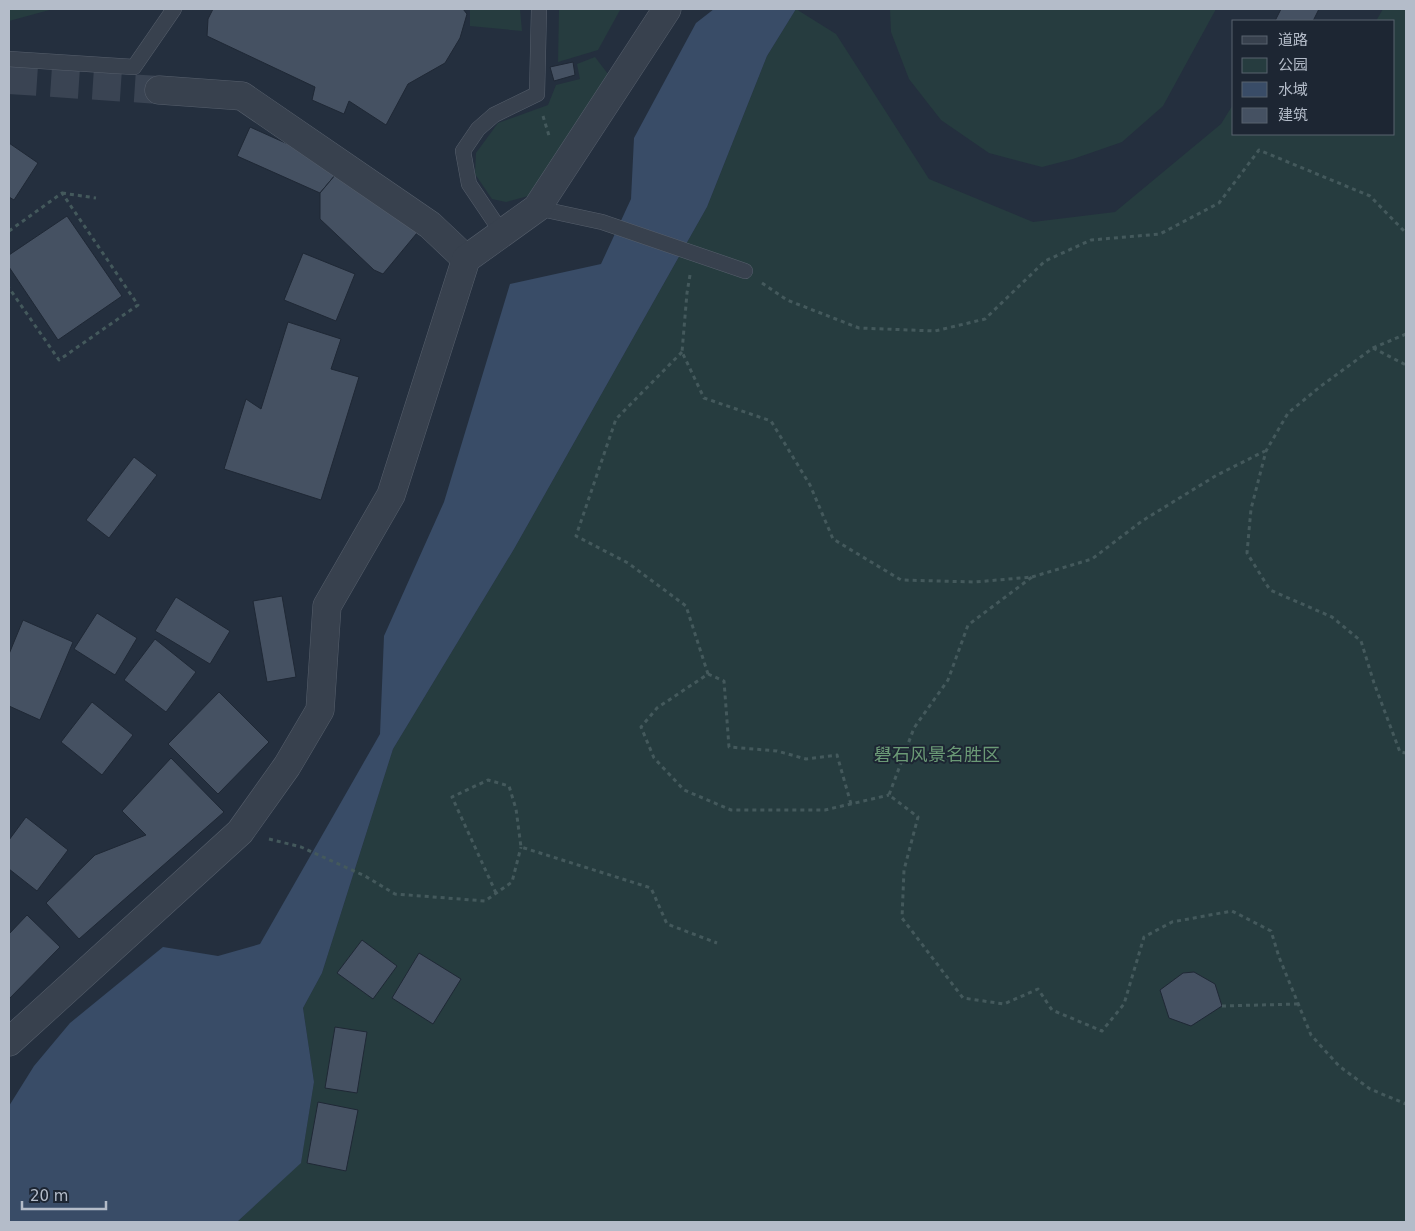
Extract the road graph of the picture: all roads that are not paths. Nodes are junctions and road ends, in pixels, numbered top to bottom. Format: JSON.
{"nodes":[{"id":1,"x":174,"y":9,"type":"edge"},
{"id":2,"x":539,"y":9,"type":"edge"},
{"id":3,"x":667,"y":9,"type":"edge"},
{"id":4,"x":9,"y":59,"type":"edge"},
{"id":5,"x":160,"y":90,"type":"tunnel mouth"},
{"id":6,"x":536,"y":208,"type":"junction"},
{"id":7,"x":502,"y":233,"type":"junction"},
{"id":8,"x":466,"y":258,"type":"junction"},
{"id":9,"x":745,"y":271,"type":"road end"},
{"id":10,"x":9,"y":1042,"type":"edge"}],
"edges":[{"from":1,"to":4,"type":"lane"},
{"from":2,"to":7,"type":"lane"},
{"from":3,"to":6,"type":"street"},
{"from":5,"to":8,"type":"street"},
{"from":6,"to":7,"type":"street"},
{"from":6,"to":9,"type":"lane"},
{"from":7,"to":8,"type":"street"},
{"from":8,"to":10,"type":"street"}]}
